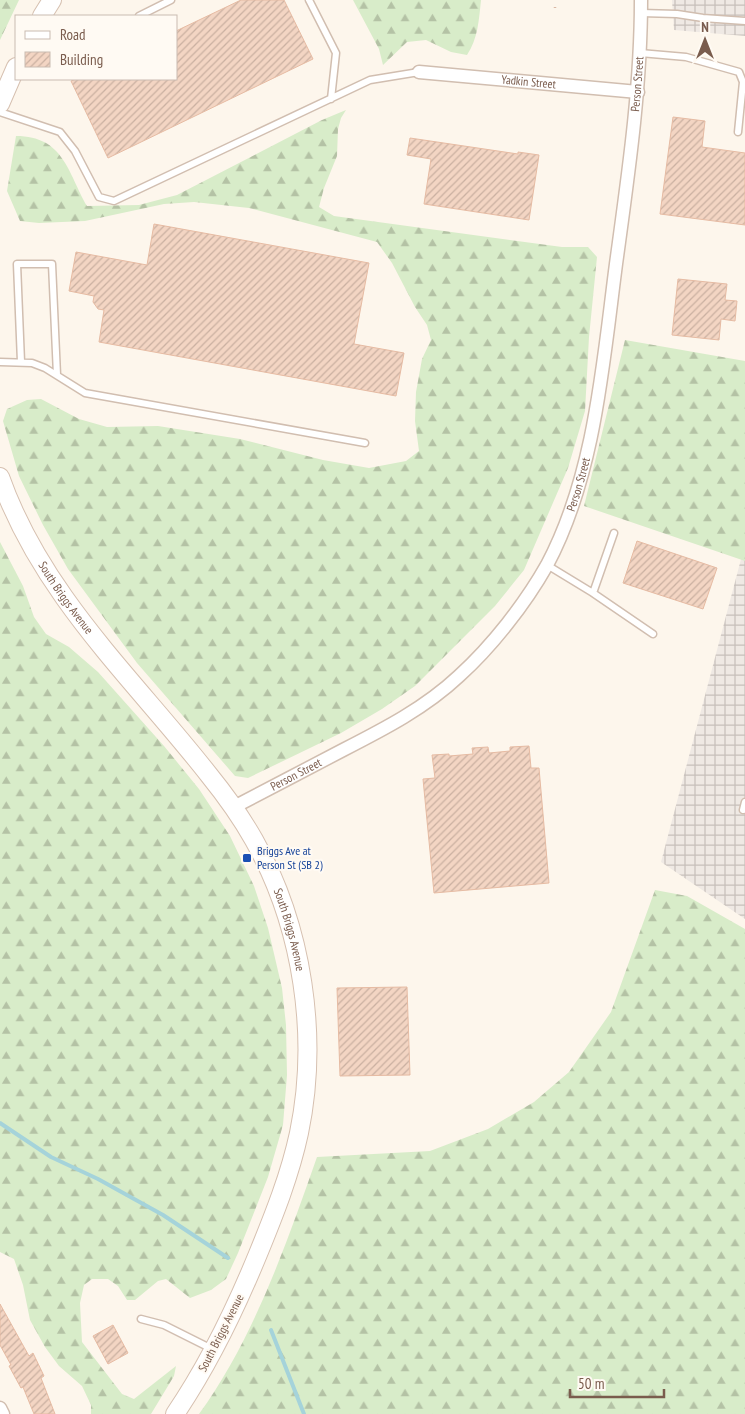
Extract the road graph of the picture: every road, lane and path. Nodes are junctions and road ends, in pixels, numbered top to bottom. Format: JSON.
{"nodes":[{"id":1,"x":52,"y":0,"type":"edge"},
{"id":2,"x":171,"y":0,"type":"edge"},
{"id":3,"x":309,"y":0,"type":"edge"},
{"id":4,"x":641,"y":0,"type":"edge"},
{"id":5,"x":641,"y":14,"type":"junction"},
{"id":6,"x":43,"y":15,"type":"edge"},
{"id":7,"x":141,"y":15,"type":"edge"},
{"id":8,"x":745,"y":21,"type":"edge"},
{"id":9,"x":640,"y":53,"type":"junction"},
{"id":10,"x":15,"y":69,"type":"edge"},
{"id":11,"x":419,"y":72,"type":"joint"},
{"id":12,"x":742,"y":72,"type":"edge"},
{"id":13,"x":638,"y":92,"type":"junction"},
{"id":14,"x":331,"y":99,"type":"junction"},
{"id":15,"x":0,"y":104,"type":"edge"},
{"id":16,"x":0,"y":112,"type":"edge"},
{"id":17,"x":738,"y":132,"type":"dead end"},
{"id":18,"x":0,"y":362,"type":"edge"},
{"id":19,"x":22,"y":362,"type":"junction"},
{"id":20,"x":57,"y":376,"type":"junction"},
{"id":21,"x":365,"y":444,"type":"dead end"},
{"id":22,"x":0,"y":477,"type":"edge"},
{"id":23,"x":614,"y":533,"type":"dead end"},
{"id":24,"x":547,"y":564,"type":"junction"},
{"id":25,"x":593,"y":593,"type":"junction"},
{"id":26,"x":653,"y":634,"type":"dead end"},
{"id":27,"x":745,"y":802,"type":"edge"},
{"id":28,"x":234,"y":807,"type":"junction"},
{"id":29,"x":743,"y":810,"type":"dead end"},
{"id":30,"x":141,"y":1319,"type":"dead end"},
{"id":31,"x":214,"y":1350,"type":"junction"},
{"id":32,"x":0,"y":1408,"type":"edge"},
{"id":33,"x":3,"y":1414,"type":"edge"},
{"id":34,"x":175,"y":1414,"type":"edge"}],
"edges":[{"from":1,"to":6,"type":"street"},
{"from":2,"to":7,"type":"lane"},
{"from":3,"to":14,"type":"lane"},
{"from":4,"to":5,"type":"street","name":"Person Street"},
{"from":5,"to":8,"type":"lane"},
{"from":5,"to":9,"type":"street","name":"Person Street"},
{"from":9,"to":12,"type":"lane"},
{"from":9,"to":13,"type":"street","name":"Person Street"},
{"from":10,"to":15,"type":"street"},
{"from":11,"to":13,"type":"street","name":"Yadkin Street"},
{"from":11,"to":14,"type":"lane"},
{"from":12,"to":17,"type":"lane"},
{"from":13,"to":24,"type":"street","name":"Person Street"},
{"from":14,"to":16,"type":"lane"},
{"from":18,"to":19,"type":"lane"},
{"from":19,"to":20,"type":"lane"},
{"from":19,"to":20,"type":"lane"},
{"from":20,"to":21,"type":"lane"},
{"from":22,"to":28,"type":"street","name":"South Briggs Avenue"},
{"from":23,"to":25,"type":"lane"},
{"from":24,"to":25,"type":"lane"},
{"from":24,"to":28,"type":"street","name":"Person Street"},
{"from":25,"to":26,"type":"lane"},
{"from":27,"to":29,"type":"lane"},
{"from":28,"to":31,"type":"street","name":"South Briggs Avenue"},
{"from":30,"to":31,"type":"lane"},
{"from":31,"to":34,"type":"street","name":"South Briggs Avenue"},
{"from":32,"to":33,"type":"street"}]}
